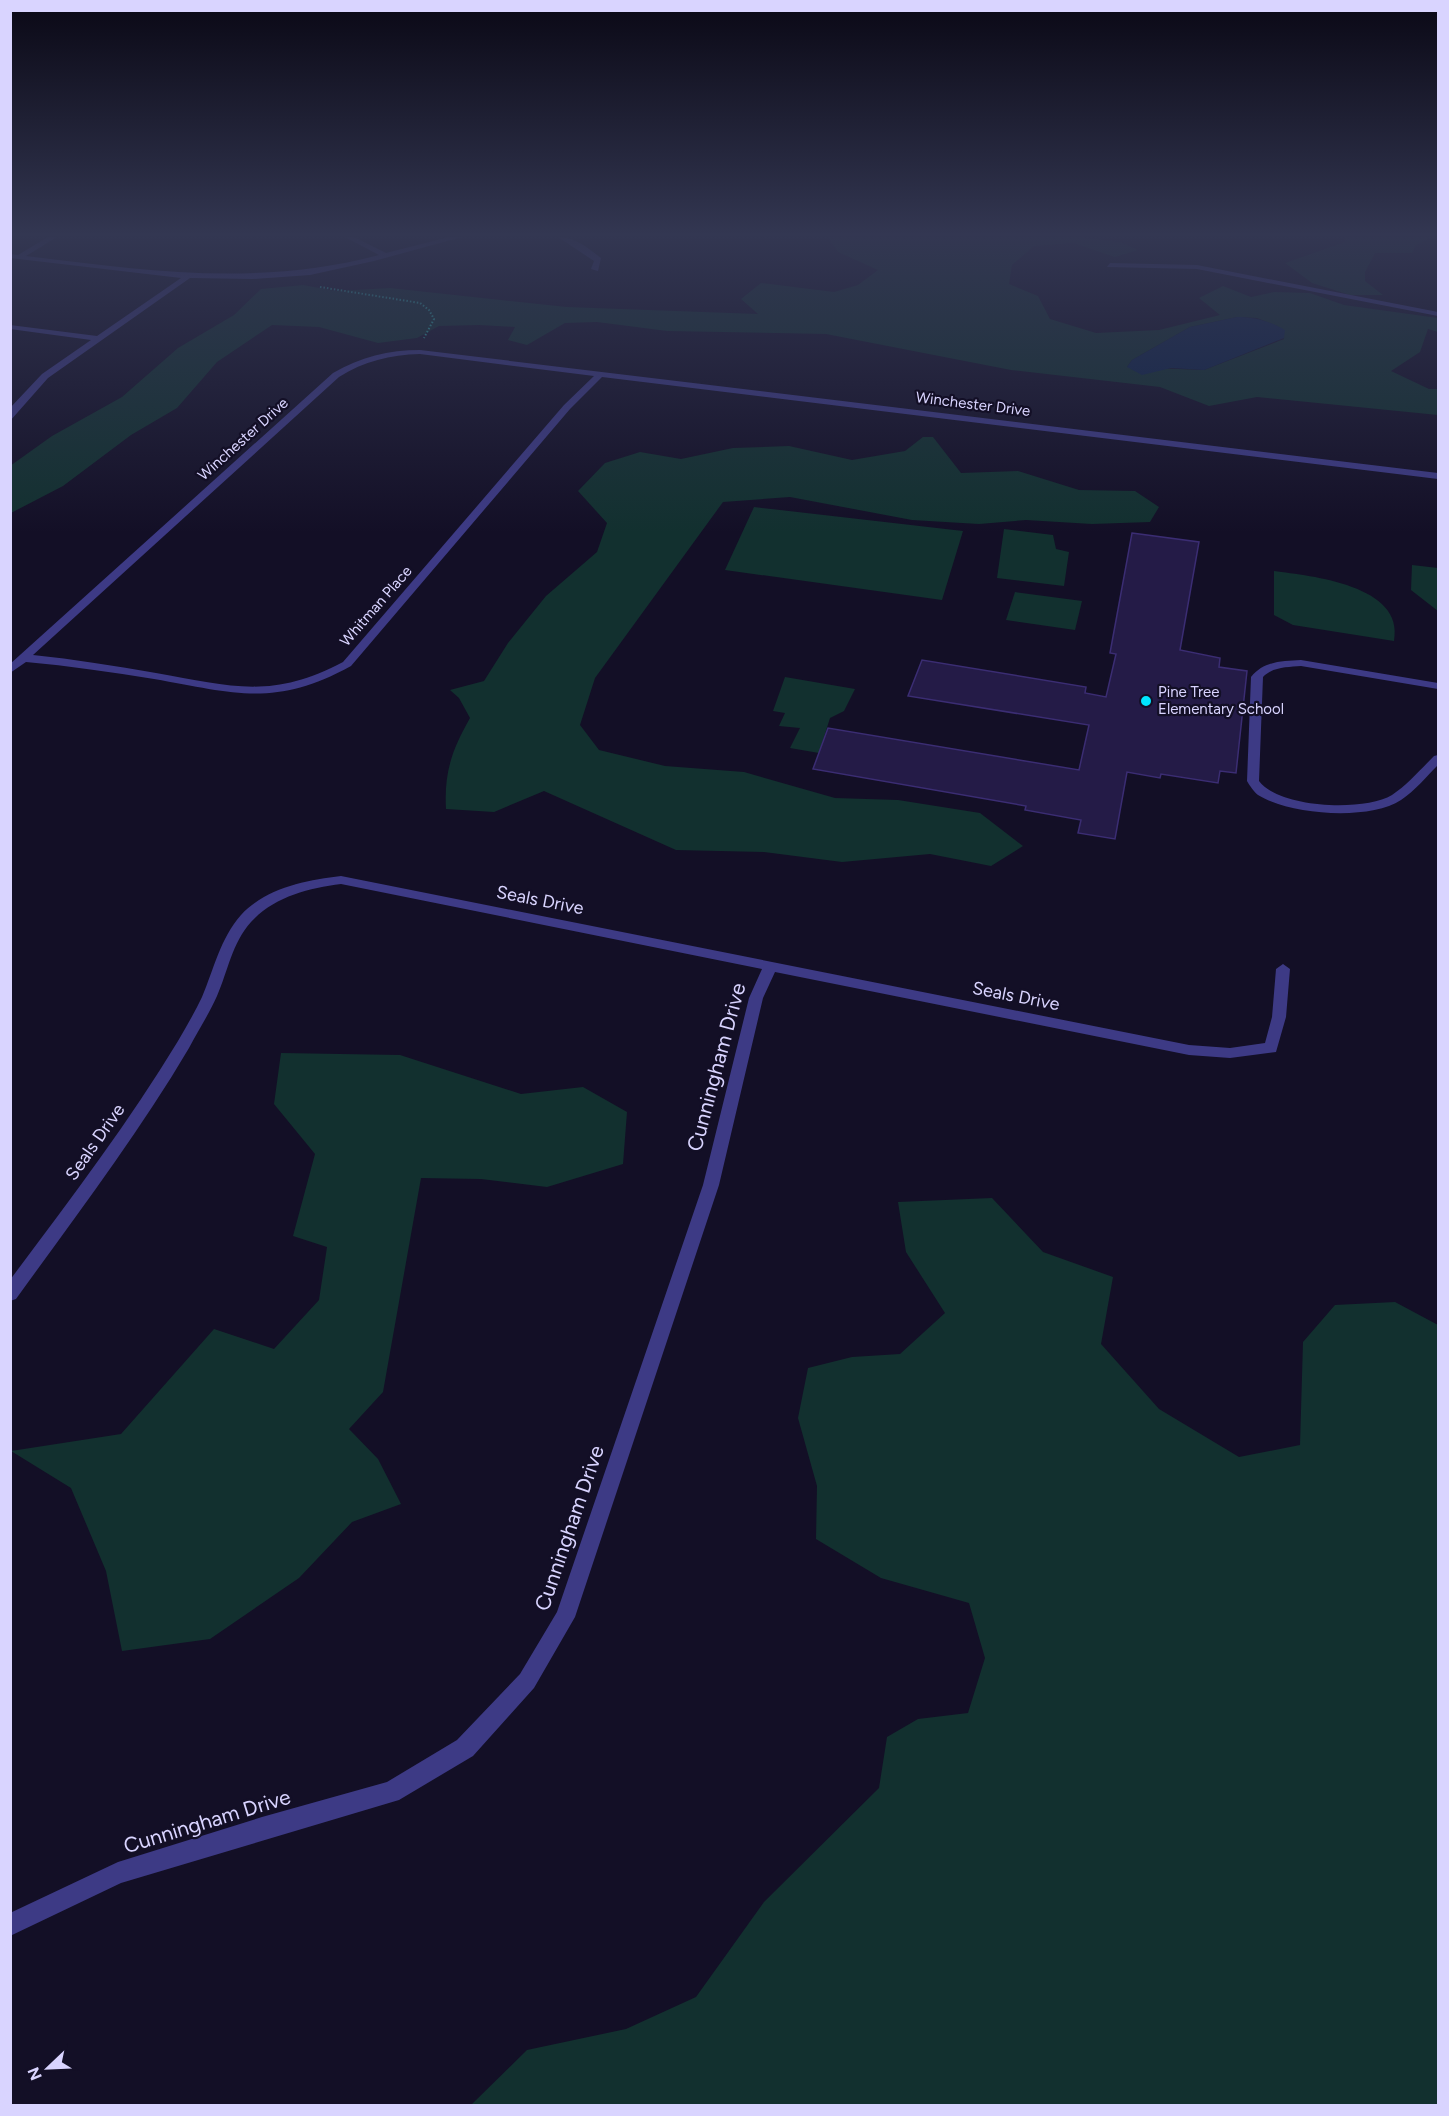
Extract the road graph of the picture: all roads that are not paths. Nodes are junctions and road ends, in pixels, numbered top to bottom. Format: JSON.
{"nodes":[{"id":1,"x":74,"y":336,"type":"edge"},
{"id":2,"x":103,"y":336,"type":"edge"},
{"id":3,"x":98,"y":339,"type":"junction"},
{"id":4,"x":600,"y":374,"type":"junction"},
{"id":5,"x":11,"y":414,"type":"edge"},
{"id":6,"x":1438,"y":476,"type":"edge"},
{"id":7,"x":24,"y":657,"type":"junction"},
{"id":8,"x":10,"y":670,"type":"edge"},
{"id":9,"x":1438,"y":686,"type":"edge"},
{"id":10,"x":1438,"y":759,"type":"edge"},
{"id":11,"x":770,"y":967,"type":"junction"},
{"id":12,"x":1283,"y":969,"type":"dead end"},
{"id":13,"x":10,"y":1294,"type":"edge"},
{"id":14,"x":10,"y":1925,"type":"edge"}],
"edges":[{"from":1,"to":3,"type":"street"},
{"from":2,"to":3,"type":"street"},
{"from":3,"to":5,"type":"street"},
{"from":4,"to":6,"type":"street","name":"Winchester Drive"},
{"from":4,"to":7,"type":"street","name":"Winchester Drive"},
{"from":4,"to":7,"type":"street","name":"Whitman Place"},
{"from":7,"to":8,"type":"street","name":"Winchester Drive"},
{"from":9,"to":10,"type":"street"},
{"from":11,"to":12,"type":"street","name":"Seals Drive"},
{"from":11,"to":13,"type":"street","name":"Seals Drive"},
{"from":11,"to":14,"type":"street","name":"Cunningham Drive"}]}
